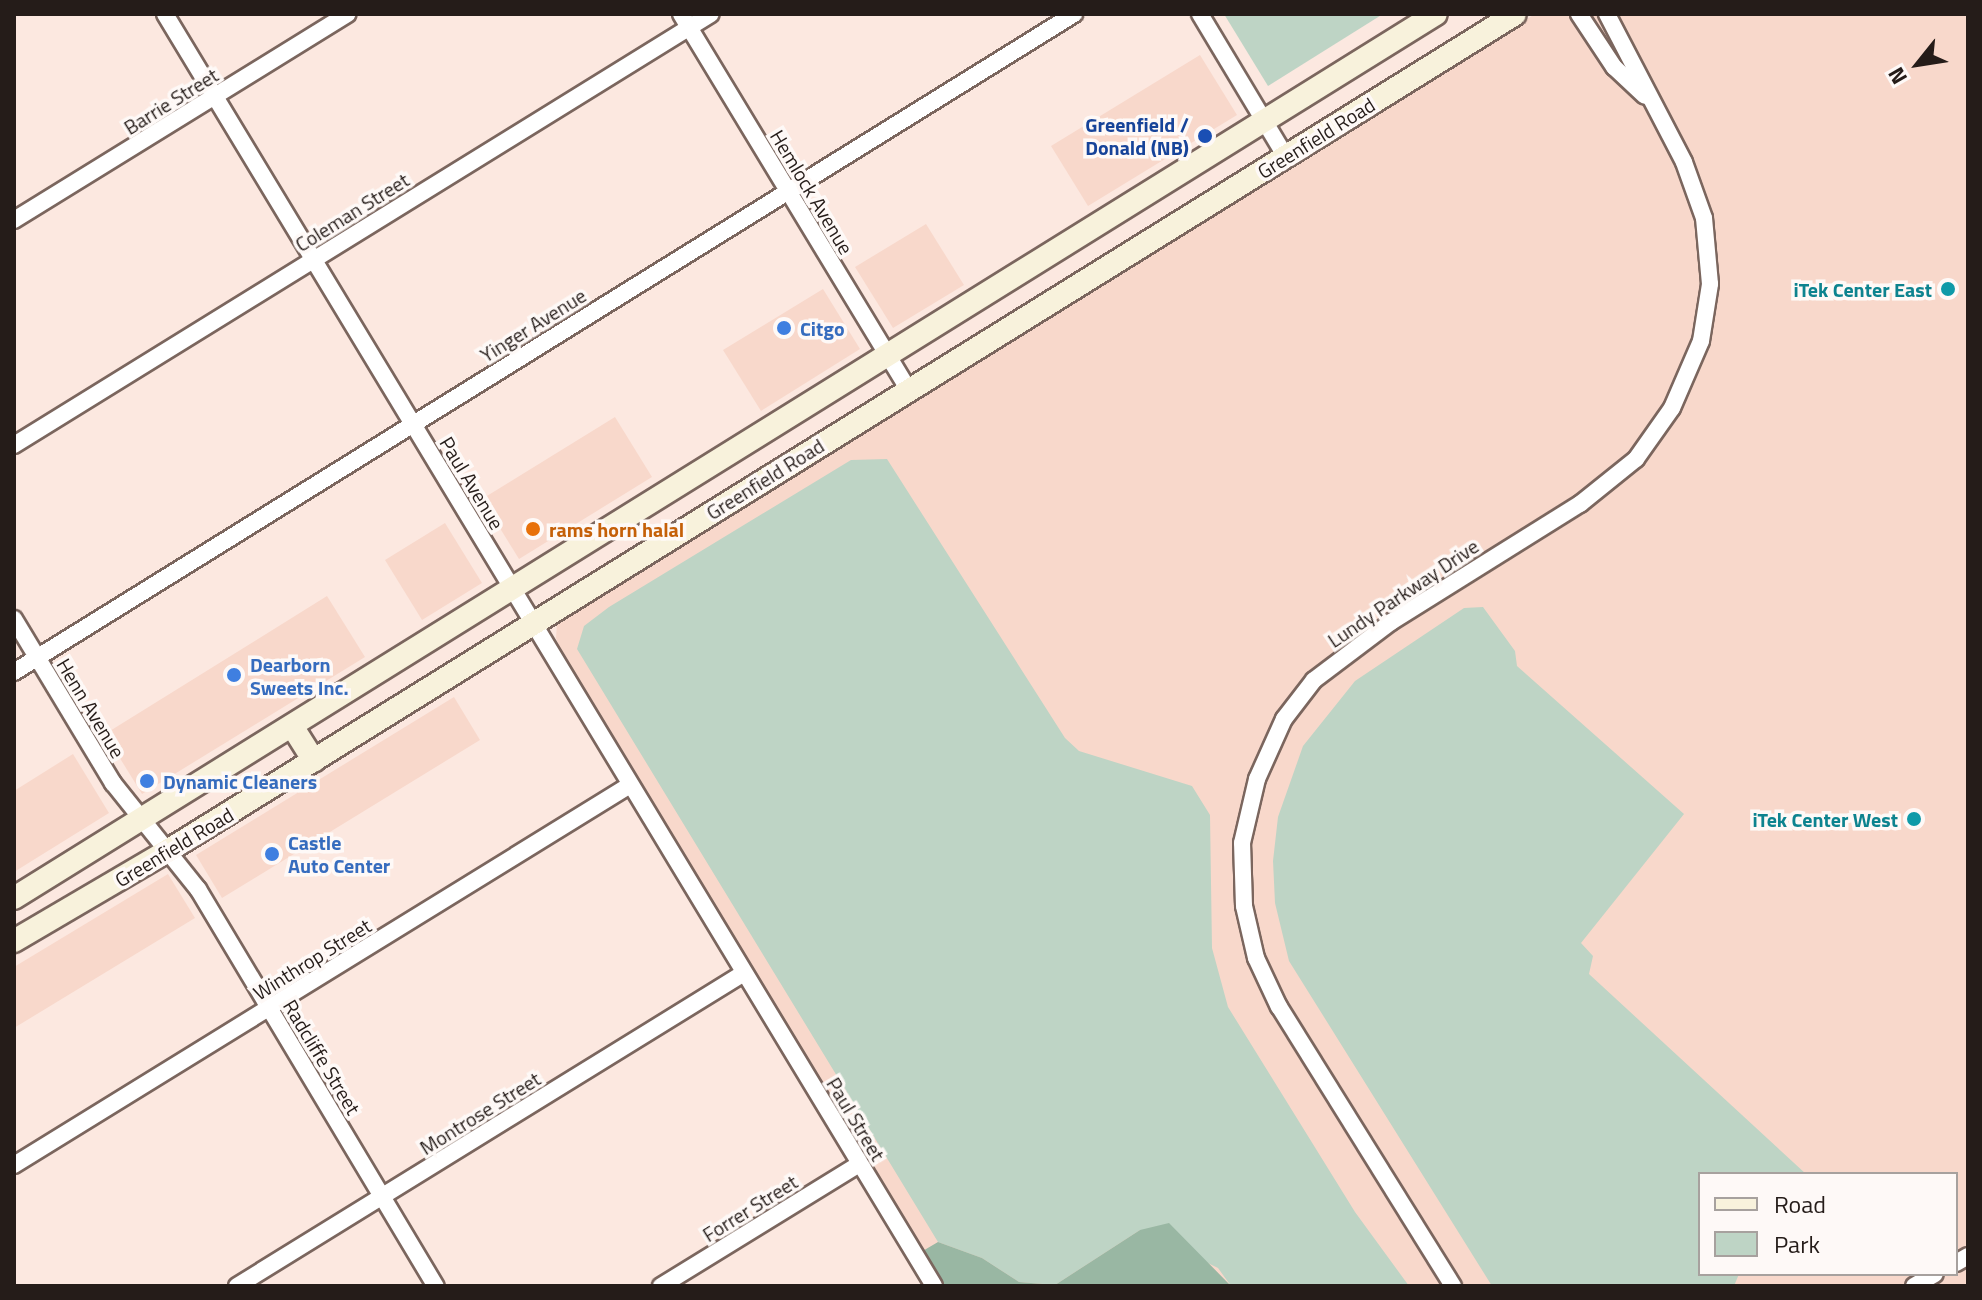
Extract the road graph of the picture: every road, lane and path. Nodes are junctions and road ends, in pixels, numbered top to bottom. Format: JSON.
{"nodes":[{"id":1,"x":165,"y":14,"type":"edge"},
{"id":2,"x":348,"y":14,"type":"edge"},
{"id":3,"x":711,"y":14,"type":"edge"},
{"id":4,"x":1074,"y":14,"type":"edge"},
{"id":5,"x":1200,"y":14,"type":"edge"},
{"id":6,"x":1436,"y":14,"type":"edge"},
{"id":7,"x":1515,"y":14,"type":"edge"},
{"id":8,"x":1579,"y":14,"type":"edge"},
{"id":9,"x":1607,"y":14,"type":"edge"},
{"id":10,"x":685,"y":21,"type":"edge"},
{"id":11,"x":215,"y":97,"type":"junction"},
{"id":12,"x":1649,"y":99,"type":"junction"},
{"id":13,"x":1265,"y":122,"type":"junction"},
{"id":14,"x":1286,"y":157,"type":"junction"},
{"id":15,"x":788,"y":191,"type":"junction"},
{"id":16,"x":14,"y":220,"type":"edge"},
{"id":17,"x":313,"y":260,"type":"junction"},
{"id":18,"x":888,"y":356,"type":"junction"},
{"id":19,"x":909,"y":391,"type":"junction"},
{"id":20,"x":413,"y":423,"type":"junction"},
{"id":21,"x":14,"y":445,"type":"edge"},
{"id":22,"x":513,"y":588,"type":"junction"},
{"id":23,"x":14,"y":619,"type":"edge"},
{"id":24,"x":533,"y":623,"type":"junction"},
{"id":25,"x":37,"y":657,"type":"junction"},
{"id":26,"x":14,"y":672,"type":"edge"},
{"id":27,"x":292,"y":726,"type":"junction"},
{"id":28,"x":314,"y":761,"type":"junction"},
{"id":29,"x":630,"y":785,"type":"junction"},
{"id":30,"x":141,"y":820,"type":"junction"},
{"id":31,"x":169,"y":850,"type":"junction"},
{"id":32,"x":14,"y":898,"type":"edge"},
{"id":33,"x":14,"y":941,"type":"edge"},
{"id":34,"x":744,"y":973,"type":"junction"},
{"id":35,"x":270,"y":1009,"type":"junction"},
{"id":36,"x":859,"y":1164,"type":"junction"},
{"id":37,"x":14,"y":1165,"type":"edge"},
{"id":38,"x":383,"y":1196,"type":"junction"},
{"id":39,"x":1932,"y":1276,"type":"edge"},
{"id":40,"x":237,"y":1286,"type":"edge"},
{"id":41,"x":436,"y":1286,"type":"edge"},
{"id":42,"x":661,"y":1286,"type":"edge"},
{"id":43,"x":934,"y":1286,"type":"edge"},
{"id":44,"x":1453,"y":1286,"type":"edge"},
{"id":45,"x":1914,"y":1286,"type":"edge"}],
"edges":[{"from":1,"to":11,"type":"street","name":"Paul Avenue"},
{"from":2,"to":11,"type":"street","name":"Barrie Street"},
{"from":3,"to":10,"type":"street","name":"Coleman Street"},
{"from":4,"to":15,"type":"street","name":"Yinger Avenue"},
{"from":5,"to":13,"type":"street"},
{"from":6,"to":13,"type":"main road","name":"Greenfield Road"},
{"from":7,"to":14,"type":"main road","name":"Greenfield Road"},
{"from":8,"to":12,"type":"street","name":"Lundy Parkway Drive"},
{"from":9,"to":12,"type":"street","name":"Lundy Parkway Drive"},
{"from":10,"to":15,"type":"street","name":"Hemlock Avenue"},
{"from":10,"to":17,"type":"street","name":"Coleman Street"},
{"from":11,"to":16,"type":"street","name":"Barrie Street"},
{"from":11,"to":17,"type":"street","name":"Paul Avenue"},
{"from":12,"to":44,"type":"street","name":"Lundy Parkway Drive"},
{"from":13,"to":14,"type":"street"},
{"from":13,"to":18,"type":"main road","name":"Greenfield Road"},
{"from":14,"to":19,"type":"main road","name":"Greenfield Road"},
{"from":15,"to":18,"type":"street","name":"Hemlock Avenue"},
{"from":15,"to":20,"type":"street","name":"Yinger Avenue"},
{"from":17,"to":20,"type":"street","name":"Paul Avenue"},
{"from":17,"to":21,"type":"street","name":"Coleman Street"},
{"from":18,"to":19,"type":"street","name":"Hemlock Avenue"},
{"from":18,"to":22,"type":"main road","name":"Greenfield Road"},
{"from":19,"to":24,"type":"main road","name":"Greenfield Road"},
{"from":20,"to":22,"type":"street","name":"Paul Avenue"},
{"from":20,"to":25,"type":"street","name":"Yinger Avenue"},
{"from":22,"to":24,"type":"street","name":"Paul Avenue"},
{"from":22,"to":27,"type":"main road","name":"Greenfield Road"},
{"from":23,"to":25,"type":"street","name":"Henn Avenue"},
{"from":24,"to":28,"type":"main road","name":"Greenfield Road"},
{"from":24,"to":29,"type":"street","name":"Paul Avenue"},
{"from":25,"to":26,"type":"street","name":"Yinger Avenue"},
{"from":25,"to":30,"type":"street","name":"Henn Avenue"},
{"from":27,"to":28,"type":"main road"},
{"from":27,"to":30,"type":"main road","name":"Greenfield Road"},
{"from":28,"to":31,"type":"main road","name":"Greenfield Road"},
{"from":29,"to":34,"type":"street","name":"Paul Avenue"},
{"from":29,"to":35,"type":"street","name":"Winthrop Street"},
{"from":30,"to":31,"type":"street","name":"Henn Avenue"},
{"from":30,"to":32,"type":"main road","name":"Greenfield Road"},
{"from":31,"to":33,"type":"main road","name":"Greenfield Road"},
{"from":31,"to":35,"type":"street","name":"Radcliffe Street"},
{"from":34,"to":36,"type":"street","name":"Paul Street"},
{"from":34,"to":38,"type":"street","name":"Montrose Street"},
{"from":35,"to":37,"type":"street","name":"Winthrop Street"},
{"from":35,"to":38,"type":"street","name":"Radcliffe Street"},
{"from":36,"to":42,"type":"street","name":"Forrer Street"},
{"from":36,"to":43,"type":"street","name":"Paul Street"},
{"from":38,"to":40,"type":"street","name":"Montrose Street"},
{"from":38,"to":41,"type":"street","name":"Radcliffe Street"},
{"from":39,"to":45,"type":"street"}]}
